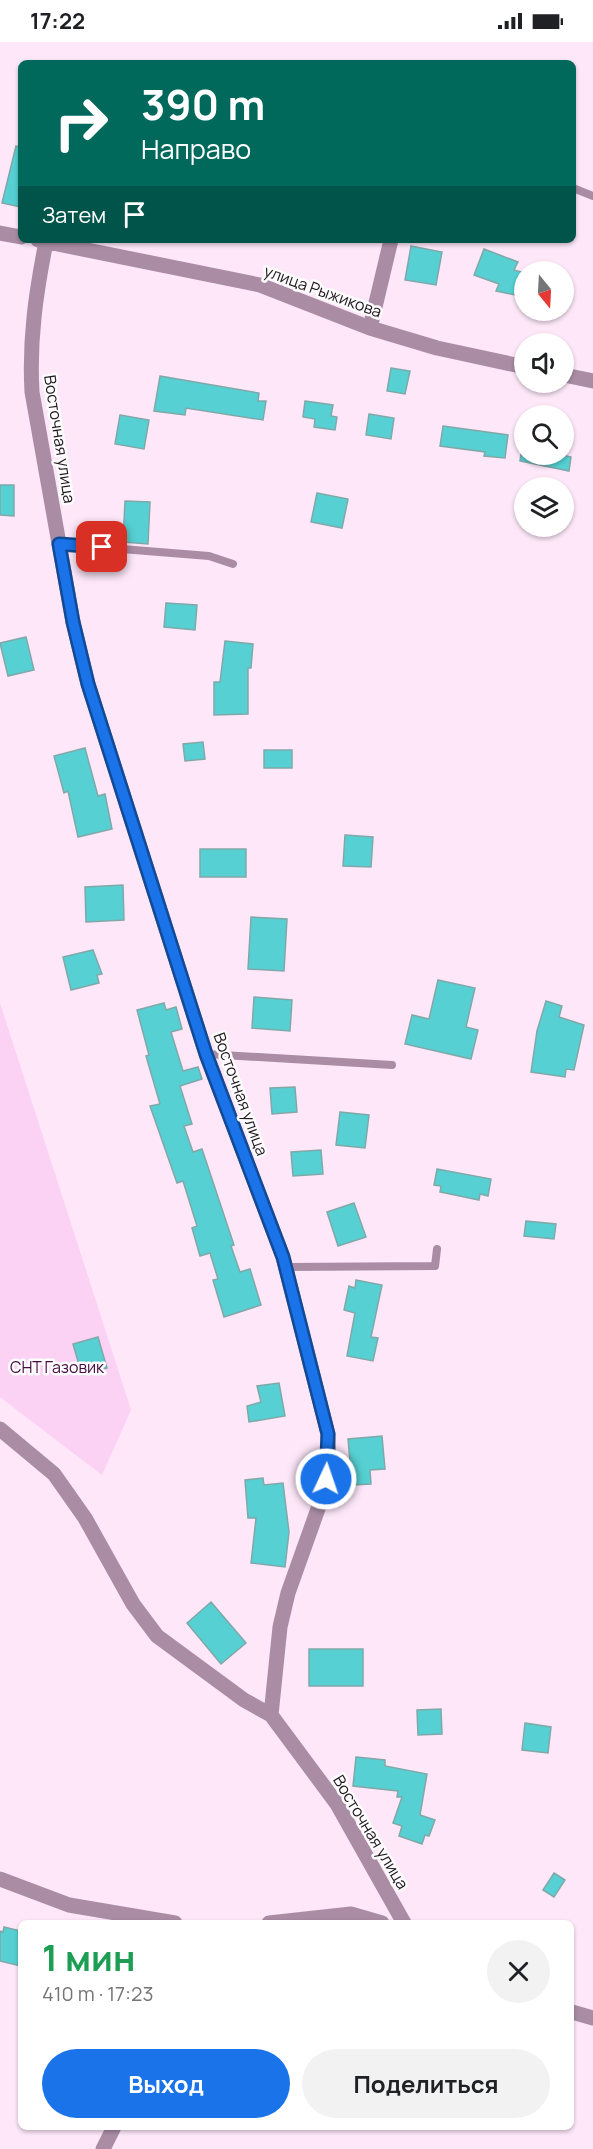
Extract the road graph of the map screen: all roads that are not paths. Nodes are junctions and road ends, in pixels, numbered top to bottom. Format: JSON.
{"nodes":[{"id":1,"x":576,"y":189,"type":"edge"},
{"id":2,"x":593,"y":196,"type":"edge"},
{"id":3,"x":0,"y":233,"type":"edge"},
{"id":4,"x":18,"y":236,"type":"edge"},
{"id":5,"x":41,"y":243,"type":"edge"},
{"id":6,"x":51,"y":243,"type":"edge"},
{"id":7,"x":390,"y":243,"type":"edge"},
{"id":8,"x":370,"y":328,"type":"junction"},
{"id":9,"x":514,"y":365,"type":"edge"},
{"id":10,"x":574,"y":377,"type":"edge"},
{"id":11,"x":593,"y":381,"type":"edge"},
{"id":12,"x":59,"y":544,"type":"junction"},
{"id":13,"x":233,"y":564,"type":"dead end"},
{"id":14,"x":206,"y":1054,"type":"junction"},
{"id":15,"x":392,"y":1065,"type":"dead end"},
{"id":16,"x":437,"y":1249,"type":"dead end"},
{"id":17,"x":286,"y":1267,"type":"junction"},
{"id":18,"x":0,"y":1429,"type":"edge"},
{"id":19,"x":271,"y":1715,"type":"junction"},
{"id":20,"x":0,"y":1879,"type":"edge"},
{"id":21,"x":144,"y":1920,"type":"edge"},
{"id":22,"x":296,"y":1920,"type":"edge"},
{"id":23,"x":372,"y":1920,"type":"edge"},
{"id":24,"x":402,"y":1920,"type":"edge"},
{"id":25,"x":574,"y":2013,"type":"edge"},
{"id":26,"x":593,"y":2018,"type":"edge"},
{"id":27,"x":112,"y":2130,"type":"edge"},
{"id":28,"x":103,"y":2149,"type":"edge"}],
"edges":[{"from":1,"to":2,"type":"lane"},
{"from":3,"to":4,"type":"street"},
{"from":5,"to":12,"type":"street","name":"Восточная улица"},
{"from":6,"to":8,"type":"street","name":"улица Рыжикова"},
{"from":7,"to":8,"type":"street"},
{"from":8,"to":9,"type":"street","name":"улица Рыжикова"},
{"from":10,"to":11,"type":"street"},
{"from":12,"to":13,"type":"lane"},
{"from":12,"to":14,"type":"street","name":"Восточная улица"},
{"from":14,"to":15,"type":"lane"},
{"from":14,"to":17,"type":"street","name":"Восточная улица"},
{"from":16,"to":17,"type":"lane"},
{"from":17,"to":19,"type":"street","name":"Восточная улица"},
{"from":18,"to":19,"type":"street"},
{"from":19,"to":24,"type":"street","name":"Восточная улица"},
{"from":20,"to":21,"type":"street"},
{"from":22,"to":23,"type":"street"},
{"from":25,"to":26,"type":"street"},
{"from":27,"to":28,"type":"street"}]}
